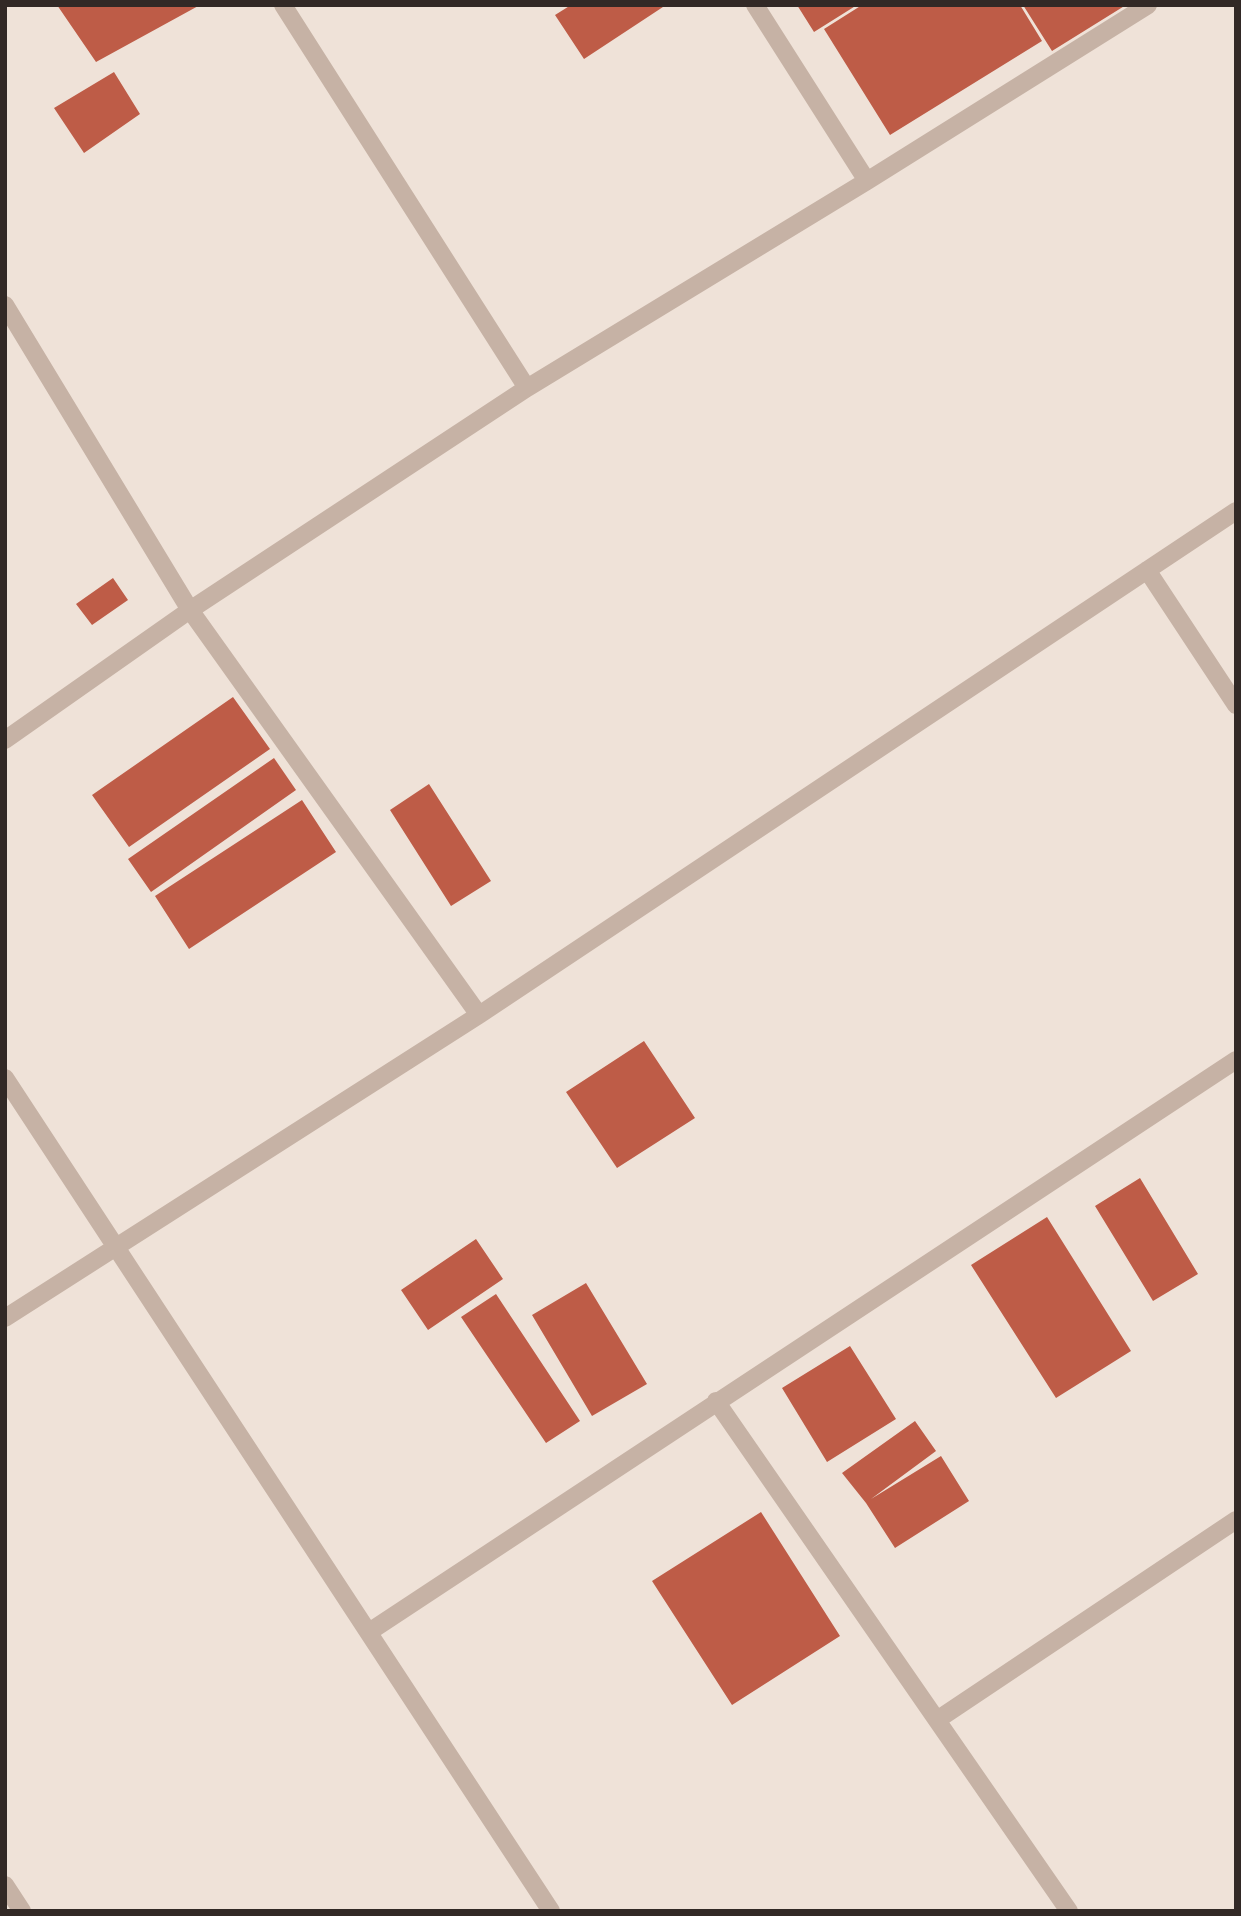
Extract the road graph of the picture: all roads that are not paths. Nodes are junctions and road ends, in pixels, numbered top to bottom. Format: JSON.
{"nodes":[{"id":1,"x":283,"y":5,"type":"edge"},
{"id":2,"x":755,"y":5,"type":"edge"},
{"id":3,"x":1148,"y":5,"type":"edge"},
{"id":4,"x":867,"y":181,"type":"junction"},
{"id":5,"x":5,"y":304,"type":"edge"},
{"id":6,"x":527,"y":388,"type":"junction"},
{"id":7,"x":1236,"y":511,"type":"edge"},
{"id":8,"x":1147,"y":570,"type":"junction"},
{"id":9,"x":190,"y":610,"type":"junction"},
{"id":10,"x":1236,"y":705,"type":"edge"},
{"id":11,"x":5,"y":740,"type":"edge"},
{"id":12,"x":479,"y":1015,"type":"junction"},
{"id":13,"x":1236,"y":1060,"type":"edge"},
{"id":14,"x":5,"y":1078,"type":"edge"},
{"id":15,"x":117,"y":1246,"type":"junction"},
{"id":16,"x":5,"y":1318,"type":"edge"},
{"id":17,"x":716,"y":1401,"type":"junction"},
{"id":18,"x":1236,"y":1520,"type":"edge"},
{"id":19,"x":369,"y":1632,"type":"junction"},
{"id":20,"x":937,"y":1720,"type":"junction"},
{"id":21,"x":5,"y":1885,"type":"edge"},
{"id":22,"x":23,"y":1911,"type":"edge"},
{"id":23,"x":551,"y":1911,"type":"edge"},
{"id":24,"x":1069,"y":1911,"type":"edge"}],
"edges":[{"from":1,"to":6,"type":"street"},
{"from":2,"to":4,"type":"street"},
{"from":3,"to":4,"type":"street"},
{"from":4,"to":6,"type":"street"},
{"from":5,"to":9,"type":"street"},
{"from":6,"to":9,"type":"street"},
{"from":7,"to":8,"type":"street"},
{"from":8,"to":10,"type":"street"},
{"from":8,"to":12,"type":"street"},
{"from":9,"to":11,"type":"street"},
{"from":9,"to":12,"type":"street"},
{"from":12,"to":15,"type":"street"},
{"from":13,"to":17,"type":"street"},
{"from":14,"to":15,"type":"street"},
{"from":15,"to":16,"type":"street"},
{"from":15,"to":19,"type":"street"},
{"from":17,"to":19,"type":"street"},
{"from":17,"to":20,"type":"street"},
{"from":18,"to":20,"type":"street"},
{"from":19,"to":23,"type":"street"},
{"from":20,"to":24,"type":"street"},
{"from":21,"to":22,"type":"street"}]}
